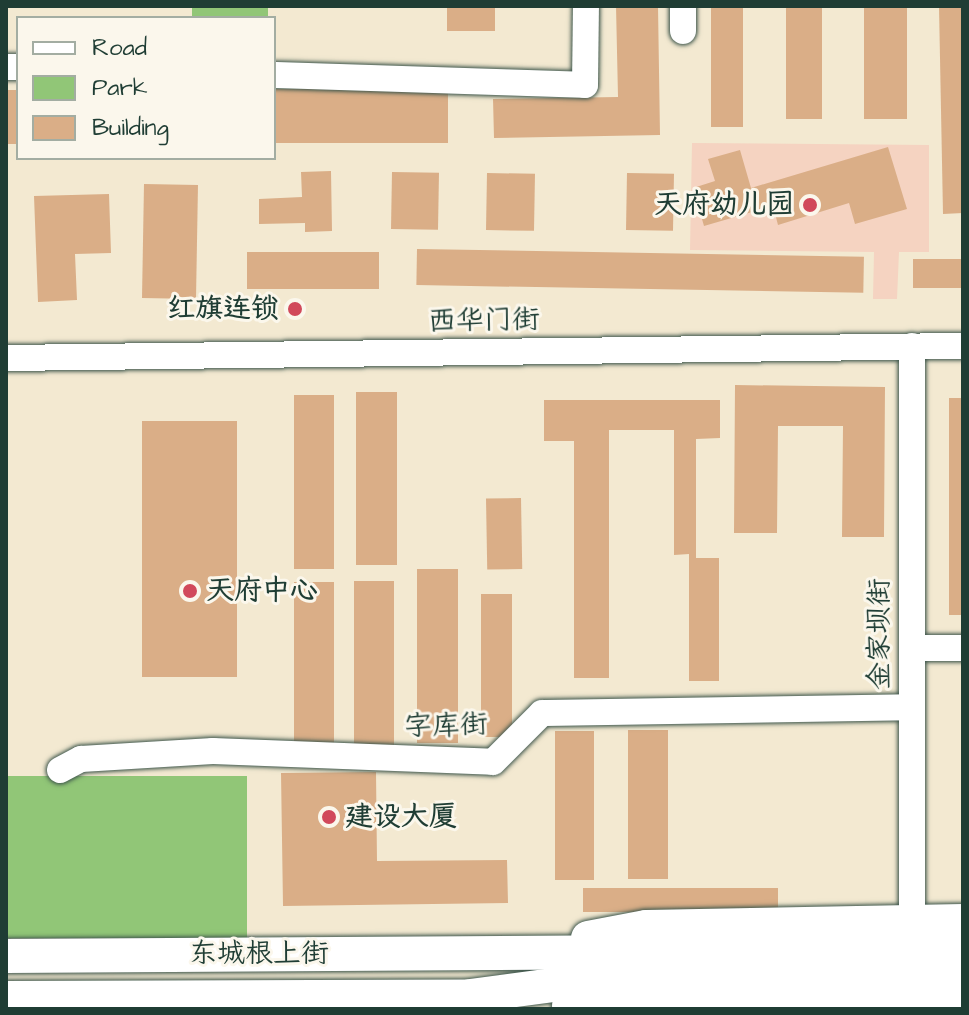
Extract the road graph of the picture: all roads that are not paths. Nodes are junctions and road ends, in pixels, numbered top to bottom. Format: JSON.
{"nodes":[{"id":1,"x":586,"y":6,"type":"edge"},
{"id":2,"x":276,"y":75,"type":"edge"},
{"id":3,"x":912,"y":346,"type":"junction"},
{"id":4,"x":963,"y":346,"type":"edge"},
{"id":5,"x":6,"y":358,"type":"edge"},
{"id":6,"x":912,"y":648,"type":"junction"},
{"id":7,"x":963,"y":648,"type":"edge"},
{"id":8,"x":912,"y":707,"type":"junction"},
{"id":9,"x":60,"y":770,"type":"dead end"},
{"id":10,"x":963,"y":921,"type":"edge"},
{"id":11,"x":912,"y":922,"type":"junction"},
{"id":12,"x":963,"y":950,"type":"edge"},
{"id":13,"x":511,"y":952,"type":"junction"},
{"id":14,"x":6,"y":956,"type":"edge"},
{"id":15,"x":963,"y":977,"type":"edge"},
{"id":16,"x":6,"y":998,"type":"edge"},
{"id":17,"x":467,"y":1002,"type":"edge"},
{"id":18,"x":203,"y":1004,"type":"edge"},
{"id":19,"x":963,"y":1005,"type":"edge"},
{"id":20,"x":811,"y":1007,"type":"edge"}],
"edges":[{"from":1,"to":2,"type":"street"},
{"from":3,"to":4,"type":"street","name":"西华门街"},
{"from":3,"to":5,"type":"street","name":"西华门街"},
{"from":3,"to":6,"type":"street","name":"金家坝街"},
{"from":6,"to":7,"type":"street"},
{"from":6,"to":8,"type":"street","name":"金家坝街"},
{"from":8,"to":9,"type":"street","name":"字库街"},
{"from":8,"to":11,"type":"street","name":"金家坝街"},
{"from":10,"to":11,"type":"main road","name":"东城根上街"},
{"from":11,"to":13,"type":"main road","name":"东城根上街"},
{"from":12,"to":13,"type":"main road","name":"东城根上街"},
{"from":13,"to":14,"type":"main road","name":"东城根上街"},
{"from":15,"to":17,"type":"main road","name":"东城根上街"},
{"from":16,"to":18,"type":"main road","name":"东城根上街"},
{"from":17,"to":18,"type":"main road","name":"东城根上街"},
{"from":17,"to":20,"type":"main road","name":"东城根上街"},
{"from":19,"to":20,"type":"main road","name":"东城根上街"}]}
